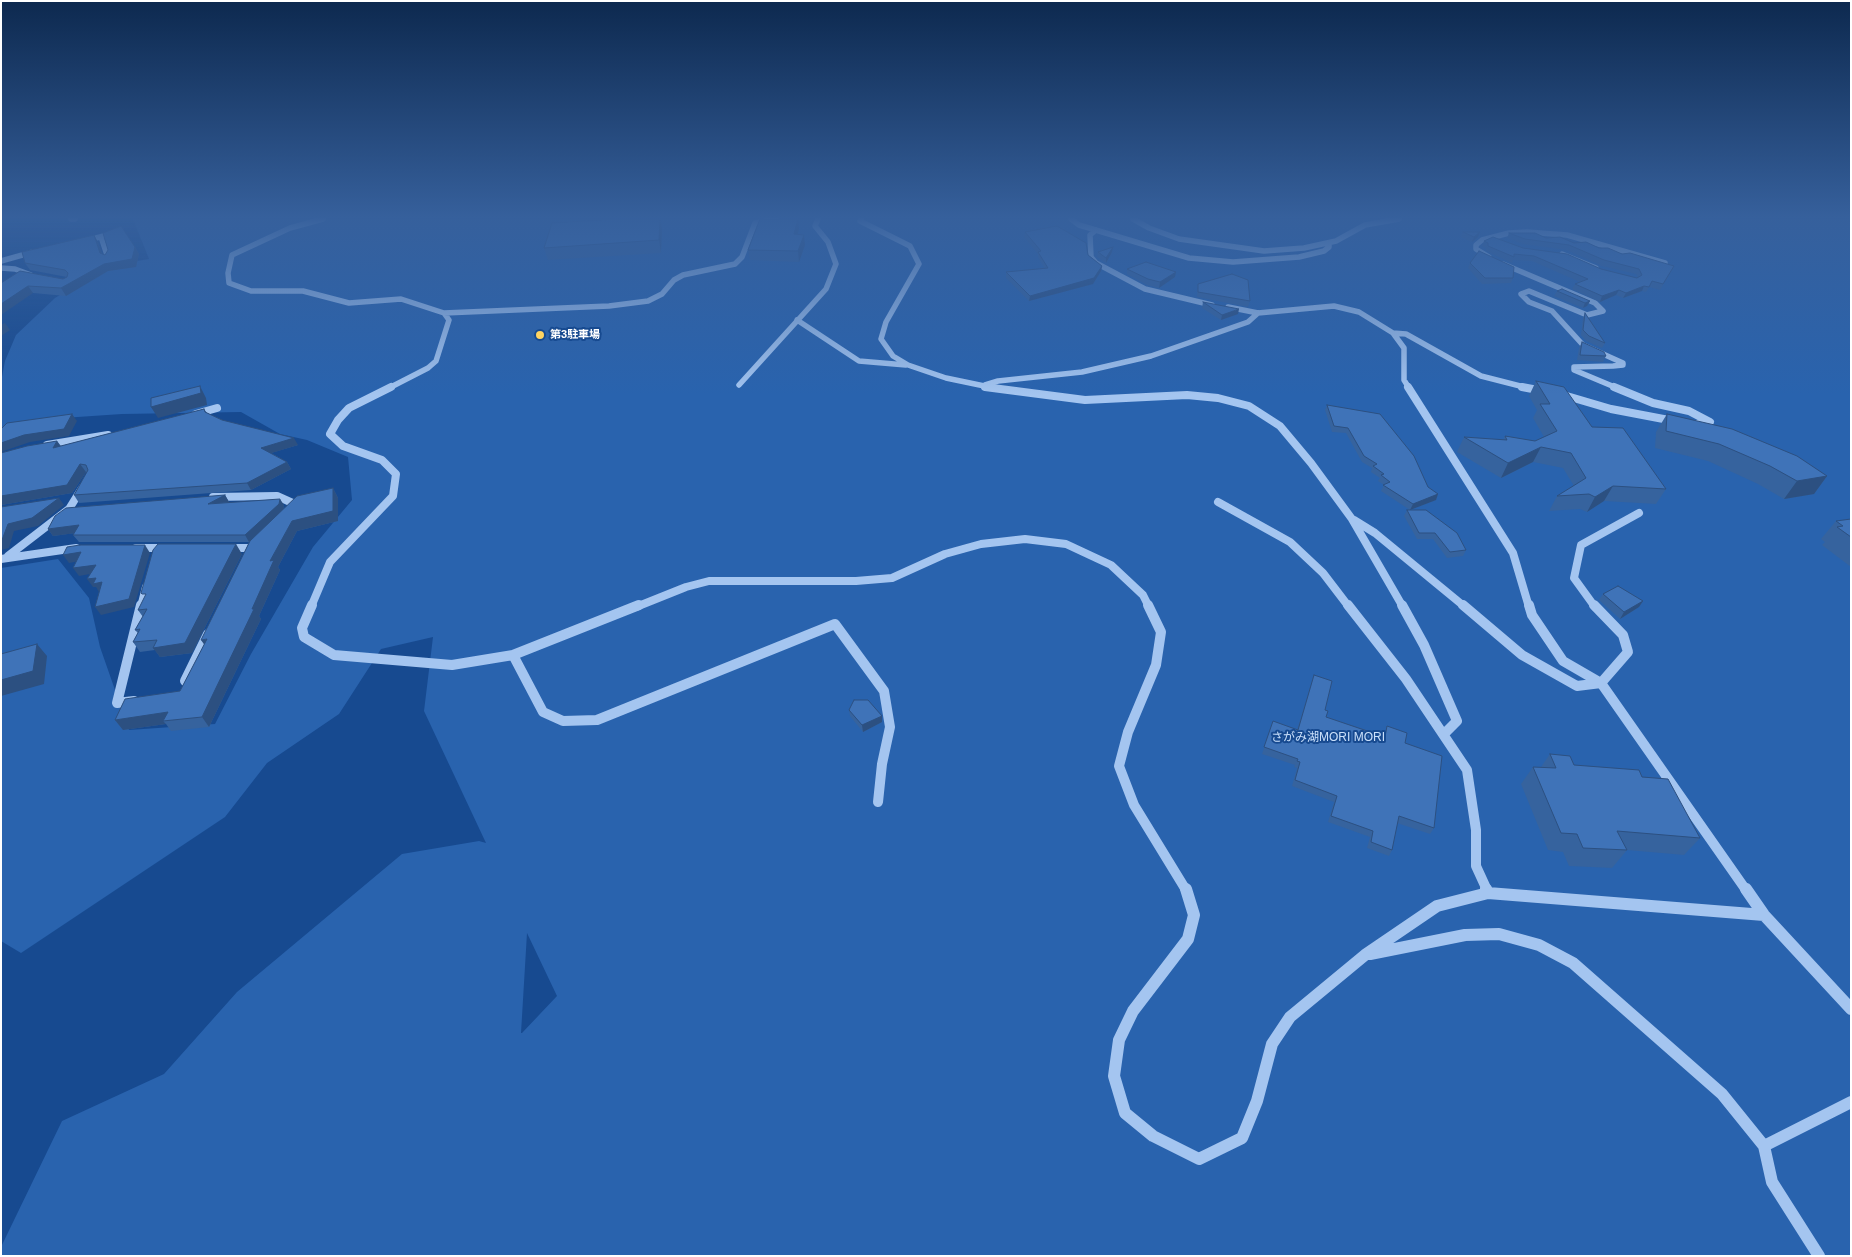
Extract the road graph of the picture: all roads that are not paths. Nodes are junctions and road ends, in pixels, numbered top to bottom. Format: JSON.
{"nodes":[{"id":1,"x":228,"y":278,"type":"edge"},
{"id":2,"x":678,"y":278,"type":"edge"},
{"id":3,"x":831,"y":278,"type":"edge"},
{"id":4,"x":911,"y":278,"type":"edge"},
{"id":5,"x":1122,"y":278,"type":"edge"},
{"id":6,"x":1535,"y":278,"type":"edge"},
{"id":7,"x":444,"y":313,"type":"junction"},
{"id":8,"x":1258,"y":313,"type":"junction"},
{"id":9,"x":797,"y":320,"type":"junction"},
{"id":10,"x":1393,"y":333,"type":"junction"},
{"id":11,"x":908,"y":365,"type":"junction"},
{"id":12,"x":739,"y":385,"type":"dead end"},
{"id":13,"x":980,"y":386,"type":"junction"},
{"id":14,"x":217,"y":408,"type":"dead end"},
{"id":15,"x":191,"y":415,"type":"edge"},
{"id":16,"x":1679,"y":422,"type":"edge"},
{"id":17,"x":1689,"y":424,"type":"edge"},
{"id":18,"x":120,"y":433,"type":"edge"},
{"id":19,"x":41,"y":446,"type":"edge"},
{"id":20,"x":88,"y":476,"type":"edge"},
{"id":21,"x":76,"y":498,"type":"junction"},
{"id":22,"x":204,"y":498,"type":"edge"},
{"id":23,"x":66,"y":500,"type":"dead end"},
{"id":24,"x":1218,"y":502,"type":"dead end"},
{"id":25,"x":69,"y":509,"type":"junction"},
{"id":26,"x":78,"y":509,"type":"edge"},
{"id":27,"x":1639,"y":512,"type":"dead end"},
{"id":28,"x":284,"y":517,"type":"edge"},
{"id":29,"x":1352,"y":519,"type":"junction"},
{"id":30,"x":85,"y":547,"type":"edge"},
{"id":31,"x":123,"y":548,"type":"edge"},
{"id":32,"x":162,"y":548,"type":"junction"},
{"id":33,"x":171,"y":548,"type":"edge"},
{"id":34,"x":221,"y":548,"type":"edge"},
{"id":35,"x":154,"y":556,"type":"edge"},
{"id":36,"x":247,"y":556,"type":"edge"},
{"id":37,"x":4,"y":558,"type":"edge"},
{"id":38,"x":149,"y":575,"type":"edge"},
{"id":39,"x":213,"y":625,"type":"edge"},
{"id":40,"x":513,"y":655,"type":"junction"},
{"id":41,"x":1601,"y":683,"type":"junction"},
{"id":42,"x":183,"y":686,"type":"edge"},
{"id":43,"x":143,"y":700,"type":"edge"},
{"id":44,"x":1444,"y":734,"type":"junction"},
{"id":45,"x":878,"y":802,"type":"dead end"},
{"id":46,"x":1488,"y":893,"type":"junction"},
{"id":47,"x":1764,"y":915,"type":"junction"},
{"id":48,"x":1365,"y":954,"type":"junction"},
{"id":49,"x":1851,"y":1009,"type":"edge"},
{"id":50,"x":1851,"y":1102,"type":"edge"},
{"id":51,"x":1764,"y":1146,"type":"junction"},
{"id":52,"x":1819,"y":1256,"type":"edge"}],
"edges":[{"from":1,"to":7,"type":"street"},
{"from":2,"to":7,"type":"street"},
{"from":3,"to":9,"type":"street"},
{"from":4,"to":11,"type":"street"},
{"from":5,"to":8,"type":"street"},
{"from":6,"to":17,"type":"street"},
{"from":7,"to":40,"type":"street"},
{"from":8,"to":10,"type":"street"},
{"from":8,"to":13,"type":"street"},
{"from":9,"to":11,"type":"street"},
{"from":9,"to":12,"type":"street"},
{"from":10,"to":16,"type":"street"},
{"from":10,"to":41,"type":"street"},
{"from":11,"to":13,"type":"street"},
{"from":13,"to":29,"type":"street"},
{"from":14,"to":15,"type":"street"},
{"from":18,"to":19,"type":"street"},
{"from":20,"to":21,"type":"street"},
{"from":21,"to":23,"type":"street"},
{"from":21,"to":25,"type":"street"},
{"from":22,"to":28,"type":"street"},
{"from":24,"to":44,"type":"street"},
{"from":25,"to":26,"type":"street"},
{"from":25,"to":37,"type":"street"},
{"from":27,"to":41,"type":"street"},
{"from":29,"to":41,"type":"street"},
{"from":29,"to":44,"type":"street"},
{"from":30,"to":37,"type":"street"},
{"from":31,"to":32,"type":"street"},
{"from":32,"to":33,"type":"street"},
{"from":32,"to":35,"type":"street"},
{"from":34,"to":36,"type":"street"},
{"from":38,"to":43,"type":"street"},
{"from":39,"to":42,"type":"street"},
{"from":40,"to":45,"type":"street"},
{"from":40,"to":48,"type":"street"},
{"from":41,"to":47,"type":"street"},
{"from":44,"to":46,"type":"street"},
{"from":46,"to":47,"type":"street"},
{"from":46,"to":48,"type":"street"},
{"from":47,"to":49,"type":"street"},
{"from":48,"to":51,"type":"street"},
{"from":50,"to":51,"type":"street"},
{"from":51,"to":52,"type":"street"}]}
